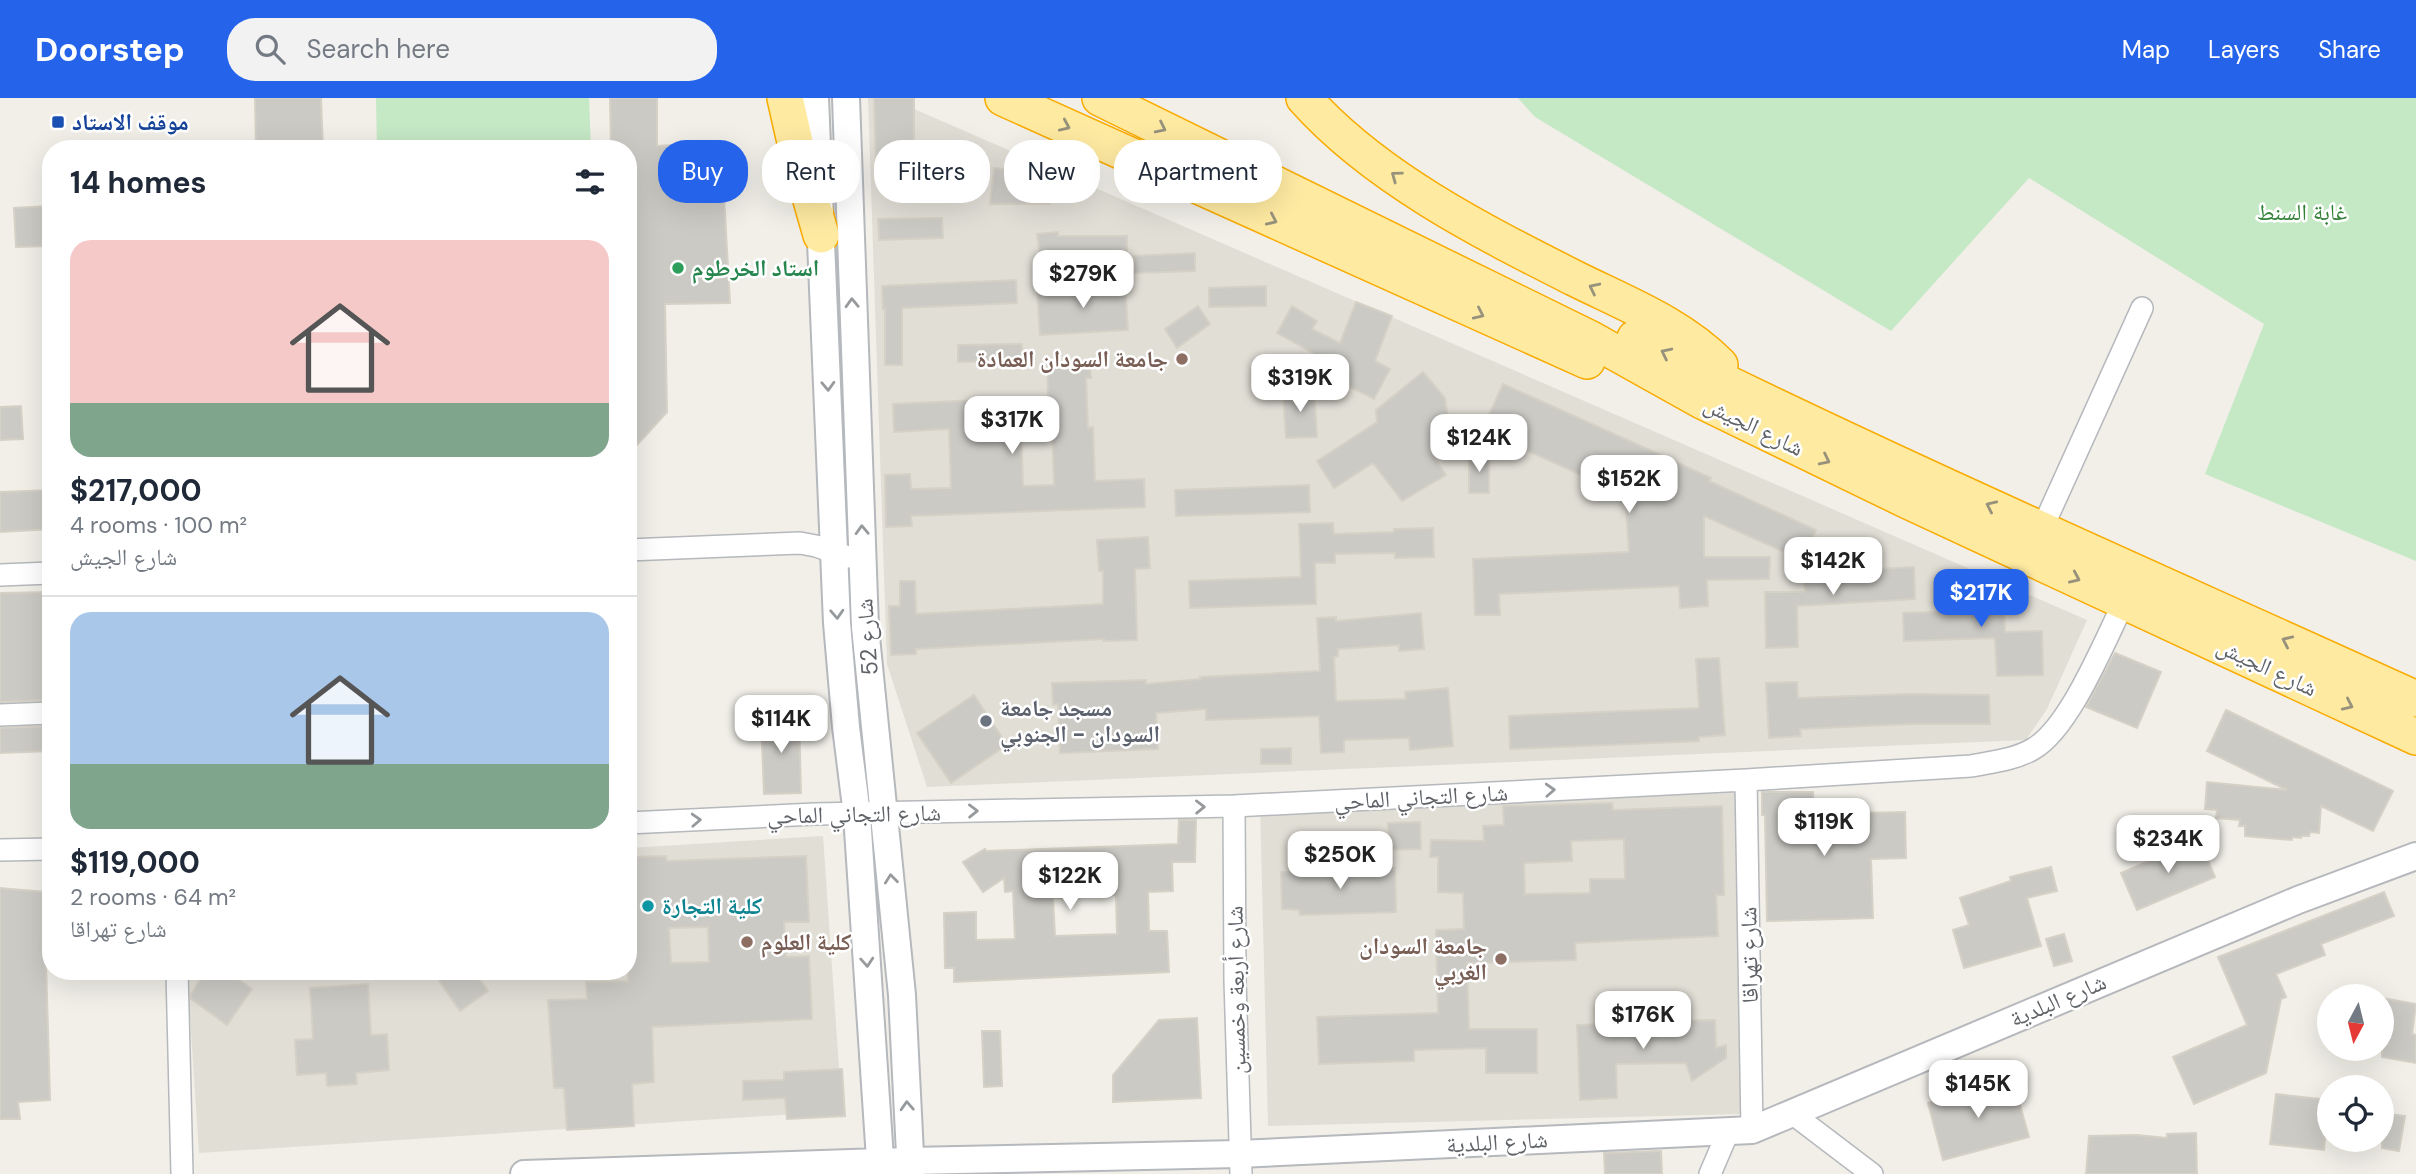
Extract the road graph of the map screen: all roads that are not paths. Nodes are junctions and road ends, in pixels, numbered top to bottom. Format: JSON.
{"nodes":[{"id":1,"x":785,"y":98,"type":"edge"},
{"id":2,"x":815,"y":98,"type":"edge"},
{"id":3,"x":846,"y":98,"type":"edge"},
{"id":4,"x":1003,"y":98,"type":"edge"},
{"id":5,"x":1100,"y":98,"type":"edge"},
{"id":6,"x":1152,"y":98,"type":"edge"},
{"id":7,"x":1304,"y":98,"type":"edge"},
{"id":8,"x":821,"y":235,"type":"junction"},
{"id":9,"x":2142,"y":308,"type":"dead end"},
{"id":10,"x":1749,"y":395,"type":"junction"},
{"id":11,"x":1702,"y":401,"type":"junction"},
{"id":12,"x":2041,"y":531,"type":"junction"},
{"id":13,"x":637,"y":550,"type":"edge"},
{"id":14,"x":834,"y":551,"type":"junction"},
{"id":15,"x":863,"y":567,"type":"junction"},
{"id":16,"x":42,"y":573,"type":"edge"},
{"id":17,"x":0,"y":575,"type":"edge"},
{"id":18,"x":2125,"y":600,"type":"junction"},
{"id":19,"x":2416,"y":699,"type":"edge"},
{"id":20,"x":42,"y":713,"type":"edge"},
{"id":21,"x":0,"y":715,"type":"edge"},
{"id":22,"x":2416,"y":737,"type":"edge"},
{"id":23,"x":1746,"y":780,"type":"junction"},
{"id":24,"x":1234,"y":806,"type":"junction"},
{"id":25,"x":884,"y":813,"type":"junction"},
{"id":26,"x":857,"y":815,"type":"junction"},
{"id":27,"x":637,"y":823,"type":"edge"},
{"id":28,"x":42,"y":849,"type":"edge"},
{"id":29,"x":0,"y":850,"type":"edge"},
{"id":30,"x":2416,"y":856,"type":"edge"},
{"id":31,"x":177,"y":980,"type":"edge"},
{"id":32,"x":1793,"y":1114,"type":"junction"},
{"id":33,"x":1740,"y":1131,"type":"junction"},
{"id":34,"x":1240,"y":1164,"type":"edge"},
{"id":35,"x":880,"y":1168,"type":"edge"},
{"id":36,"x":910,"y":1168,"type":"edge"},
{"id":37,"x":182,"y":1174,"type":"edge"},
{"id":38,"x":524,"y":1174,"type":"edge"},
{"id":39,"x":531,"y":1174,"type":"edge"},
{"id":40,"x":1710,"y":1174,"type":"edge"},
{"id":41,"x":1872,"y":1174,"type":"edge"}],
"edges":[{"from":1,"to":8,"type":"highway"},
{"from":2,"to":8,"type":"street","name":"شارع 52"},
{"from":15,"to":3,"type":"street","name":"شارع 52","one_way":true},
{"from":4,"to":11,"type":"highway","one_way":true},
{"from":5,"to":11,"type":"highway","name":"شارع الجيش","one_way":true},
{"from":10,"to":6,"type":"highway","name":"شارع الجيش","one_way":true},
{"from":10,"to":7,"type":"highway","one_way":true},
{"from":8,"to":14,"type":"street","name":"شارع 52","one_way":true},
{"from":9,"to":12,"type":"street"},
{"from":12,"to":10,"type":"highway","name":"شارع الجيش","one_way":true},
{"from":11,"to":18,"type":"highway","name":"شارع الجيش","one_way":true},
{"from":19,"to":12,"type":"highway","name":"شارع الجيش","one_way":true},
{"from":13,"to":14,"type":"street"},
{"from":14,"to":15,"type":"street"},
{"from":14,"to":26,"type":"street","name":"شارع 52","one_way":true},
{"from":15,"to":25,"type":"street","name":"شارع 52"},
{"from":16,"to":17,"type":"street"},
{"from":18,"to":22,"type":"highway","name":"شارع الجيش","one_way":true},
{"from":18,"to":23,"type":"street","name":"شارع التجاني الماحي"},
{"from":20,"to":21,"type":"street"},
{"from":24,"to":23,"type":"street","name":"شارع التجاني الماحي","one_way":true},
{"from":23,"to":33,"type":"street","name":"شارع تهراقا"},
{"from":25,"to":24,"type":"street","name":"شارع التجاني الماحي","one_way":true},
{"from":24,"to":34,"type":"street","name":"شارع أربعة وخمسين"},
{"from":25,"to":26,"type":"street","name":"شارع التجاني الماحي"},
{"from":36,"to":25,"type":"street","name":"شارع 52","one_way":true},
{"from":27,"to":26,"type":"street","name":"شارع التجاني الماحي","one_way":true},
{"from":26,"to":35,"type":"street","name":"شارع 52","one_way":true},
{"from":28,"to":29,"type":"street"},
{"from":30,"to":32,"type":"street","name":"شارع البلدية"},
{"from":31,"to":37,"type":"street"},
{"from":32,"to":33,"type":"street","name":"شارع البلدية"},
{"from":32,"to":41,"type":"street"},
{"from":33,"to":34,"type":"street","name":"شارع البلدية"},
{"from":33,"to":40,"type":"street","name":"شارع تهراقا"},
{"from":34,"to":36,"type":"street","name":"شارع البلدية"},
{"from":35,"to":36,"type":"street","name":"شارع البلدية"},
{"from":35,"to":39,"type":"street","name":"شارع البلدية"},
{"from":38,"to":39,"type":"street","name":"شارع البلدية"}]}
